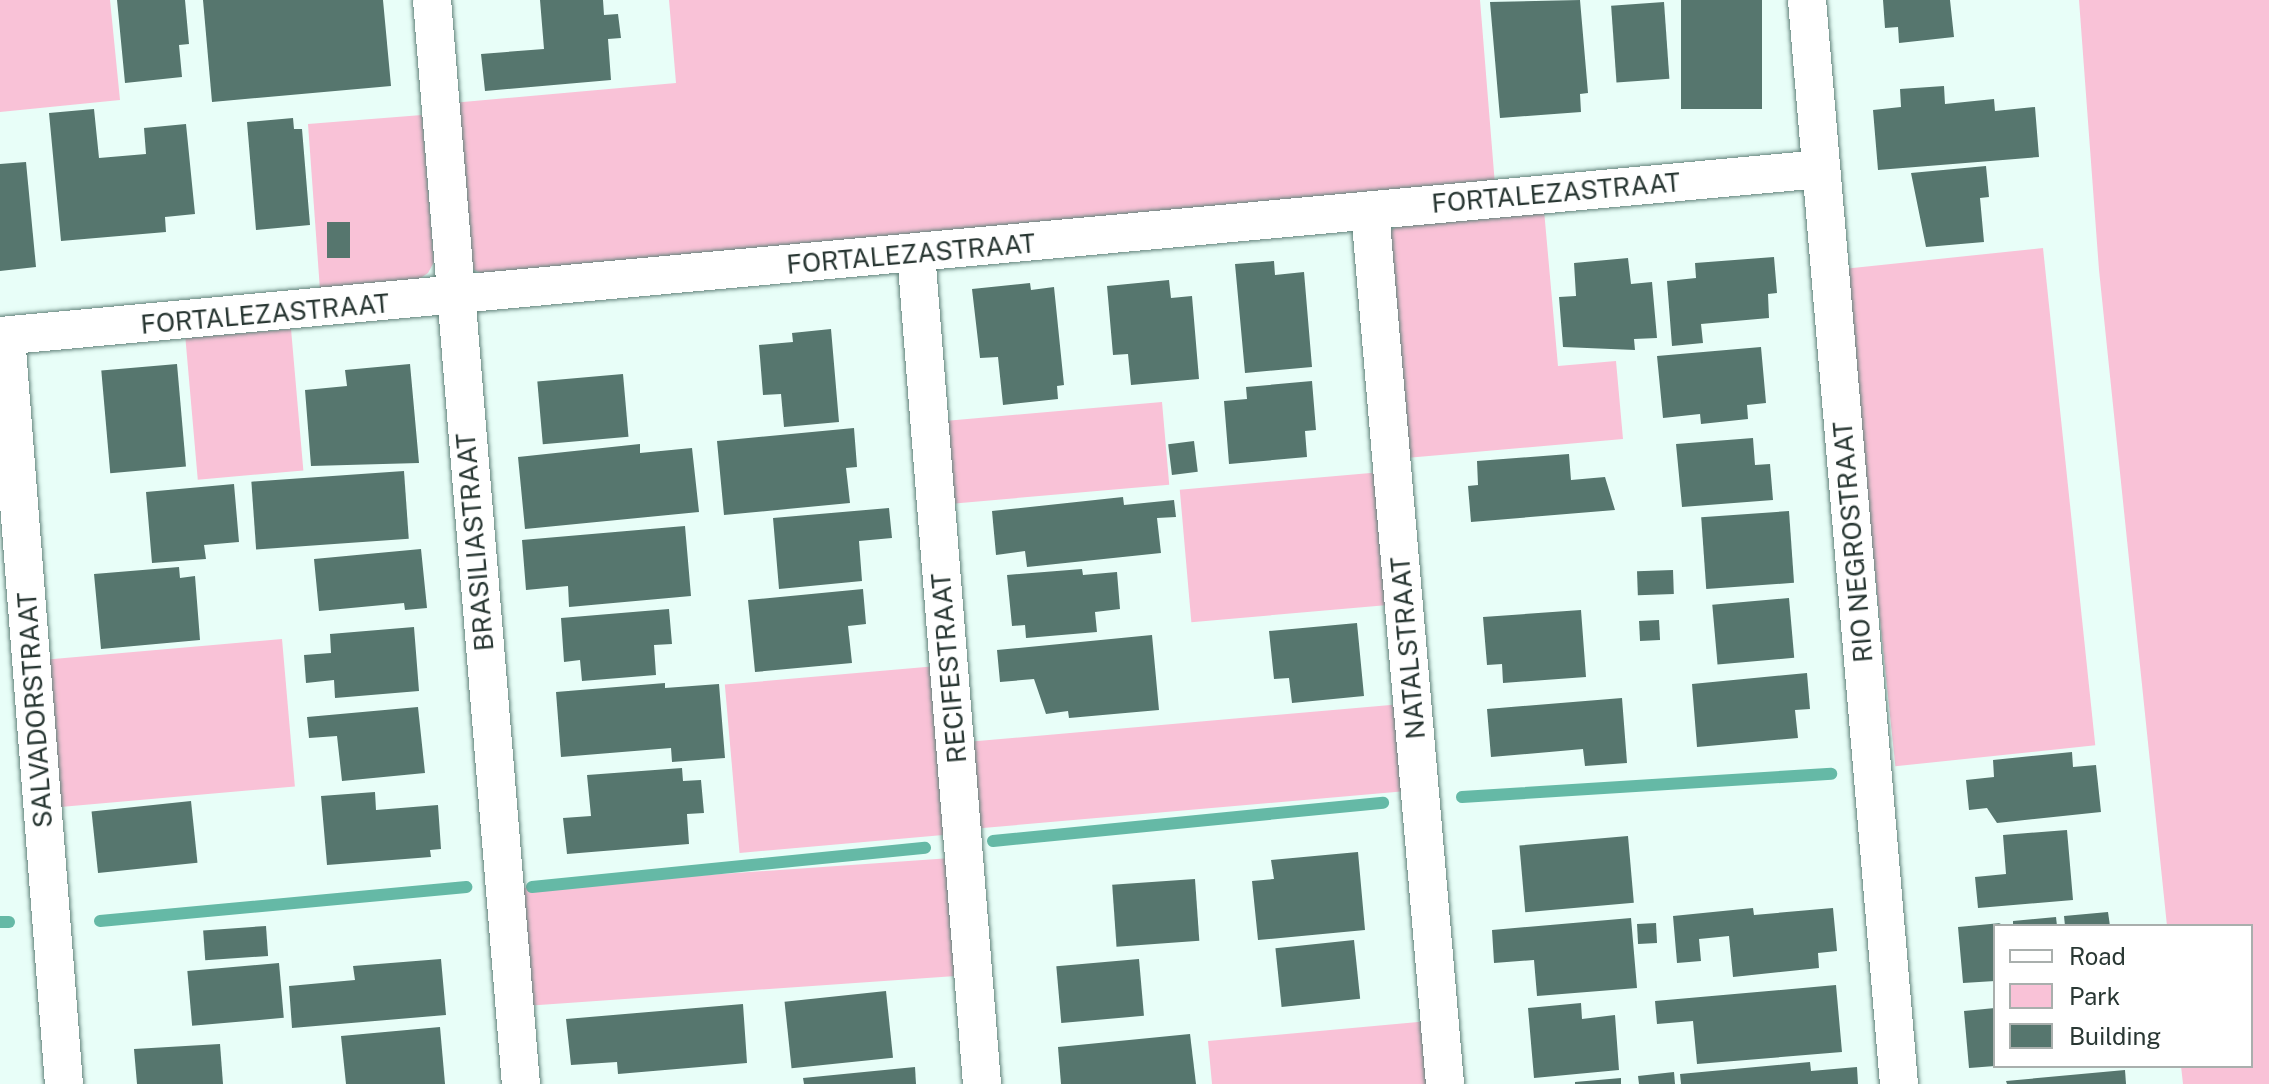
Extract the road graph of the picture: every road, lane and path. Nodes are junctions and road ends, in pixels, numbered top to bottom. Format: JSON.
{"nodes":[{"id":1,"x":432,"y":0,"type":"edge"},
{"id":2,"x":1807,"y":0,"type":"edge"},
{"id":3,"x":1821,"y":169,"type":"junction"},
{"id":4,"x":1370,"y":211,"type":"junction"},
{"id":5,"x":916,"y":253,"type":"junction"},
{"id":6,"x":454,"y":298,"type":"junction"},
{"id":7,"x":3,"y":336,"type":"edge"},
{"id":8,"x":64,"y":1084,"type":"edge"},
{"id":9,"x":521,"y":1084,"type":"edge"},
{"id":10,"x":982,"y":1084,"type":"edge"},
{"id":11,"x":1445,"y":1084,"type":"edge"},
{"id":12,"x":1899,"y":1084,"type":"edge"}],
"edges":[{"from":1,"to":6,"type":"street","name":"BRASILIASTRAAT"},
{"from":2,"to":3,"type":"street","name":"RIO NEGROSTRAAT"},
{"from":3,"to":4,"type":"street","name":"FORTALEZASTRAAT"},
{"from":3,"to":12,"type":"street","name":"RIO NEGROSTRAAT"},
{"from":4,"to":5,"type":"street","name":"FORTALEZASTRAAT"},
{"from":4,"to":11,"type":"street","name":"NATALSTRAAT"},
{"from":5,"to":6,"type":"street","name":"FORTALEZASTRAAT"},
{"from":5,"to":10,"type":"street","name":"RECIFESTRAAT"},
{"from":6,"to":7,"type":"street","name":"FORTALEZASTRAAT"},
{"from":6,"to":9,"type":"street","name":"BRASILIASTRAAT"},
{"from":7,"to":8,"type":"street","name":"SALVADORSTRAAT"}]}
